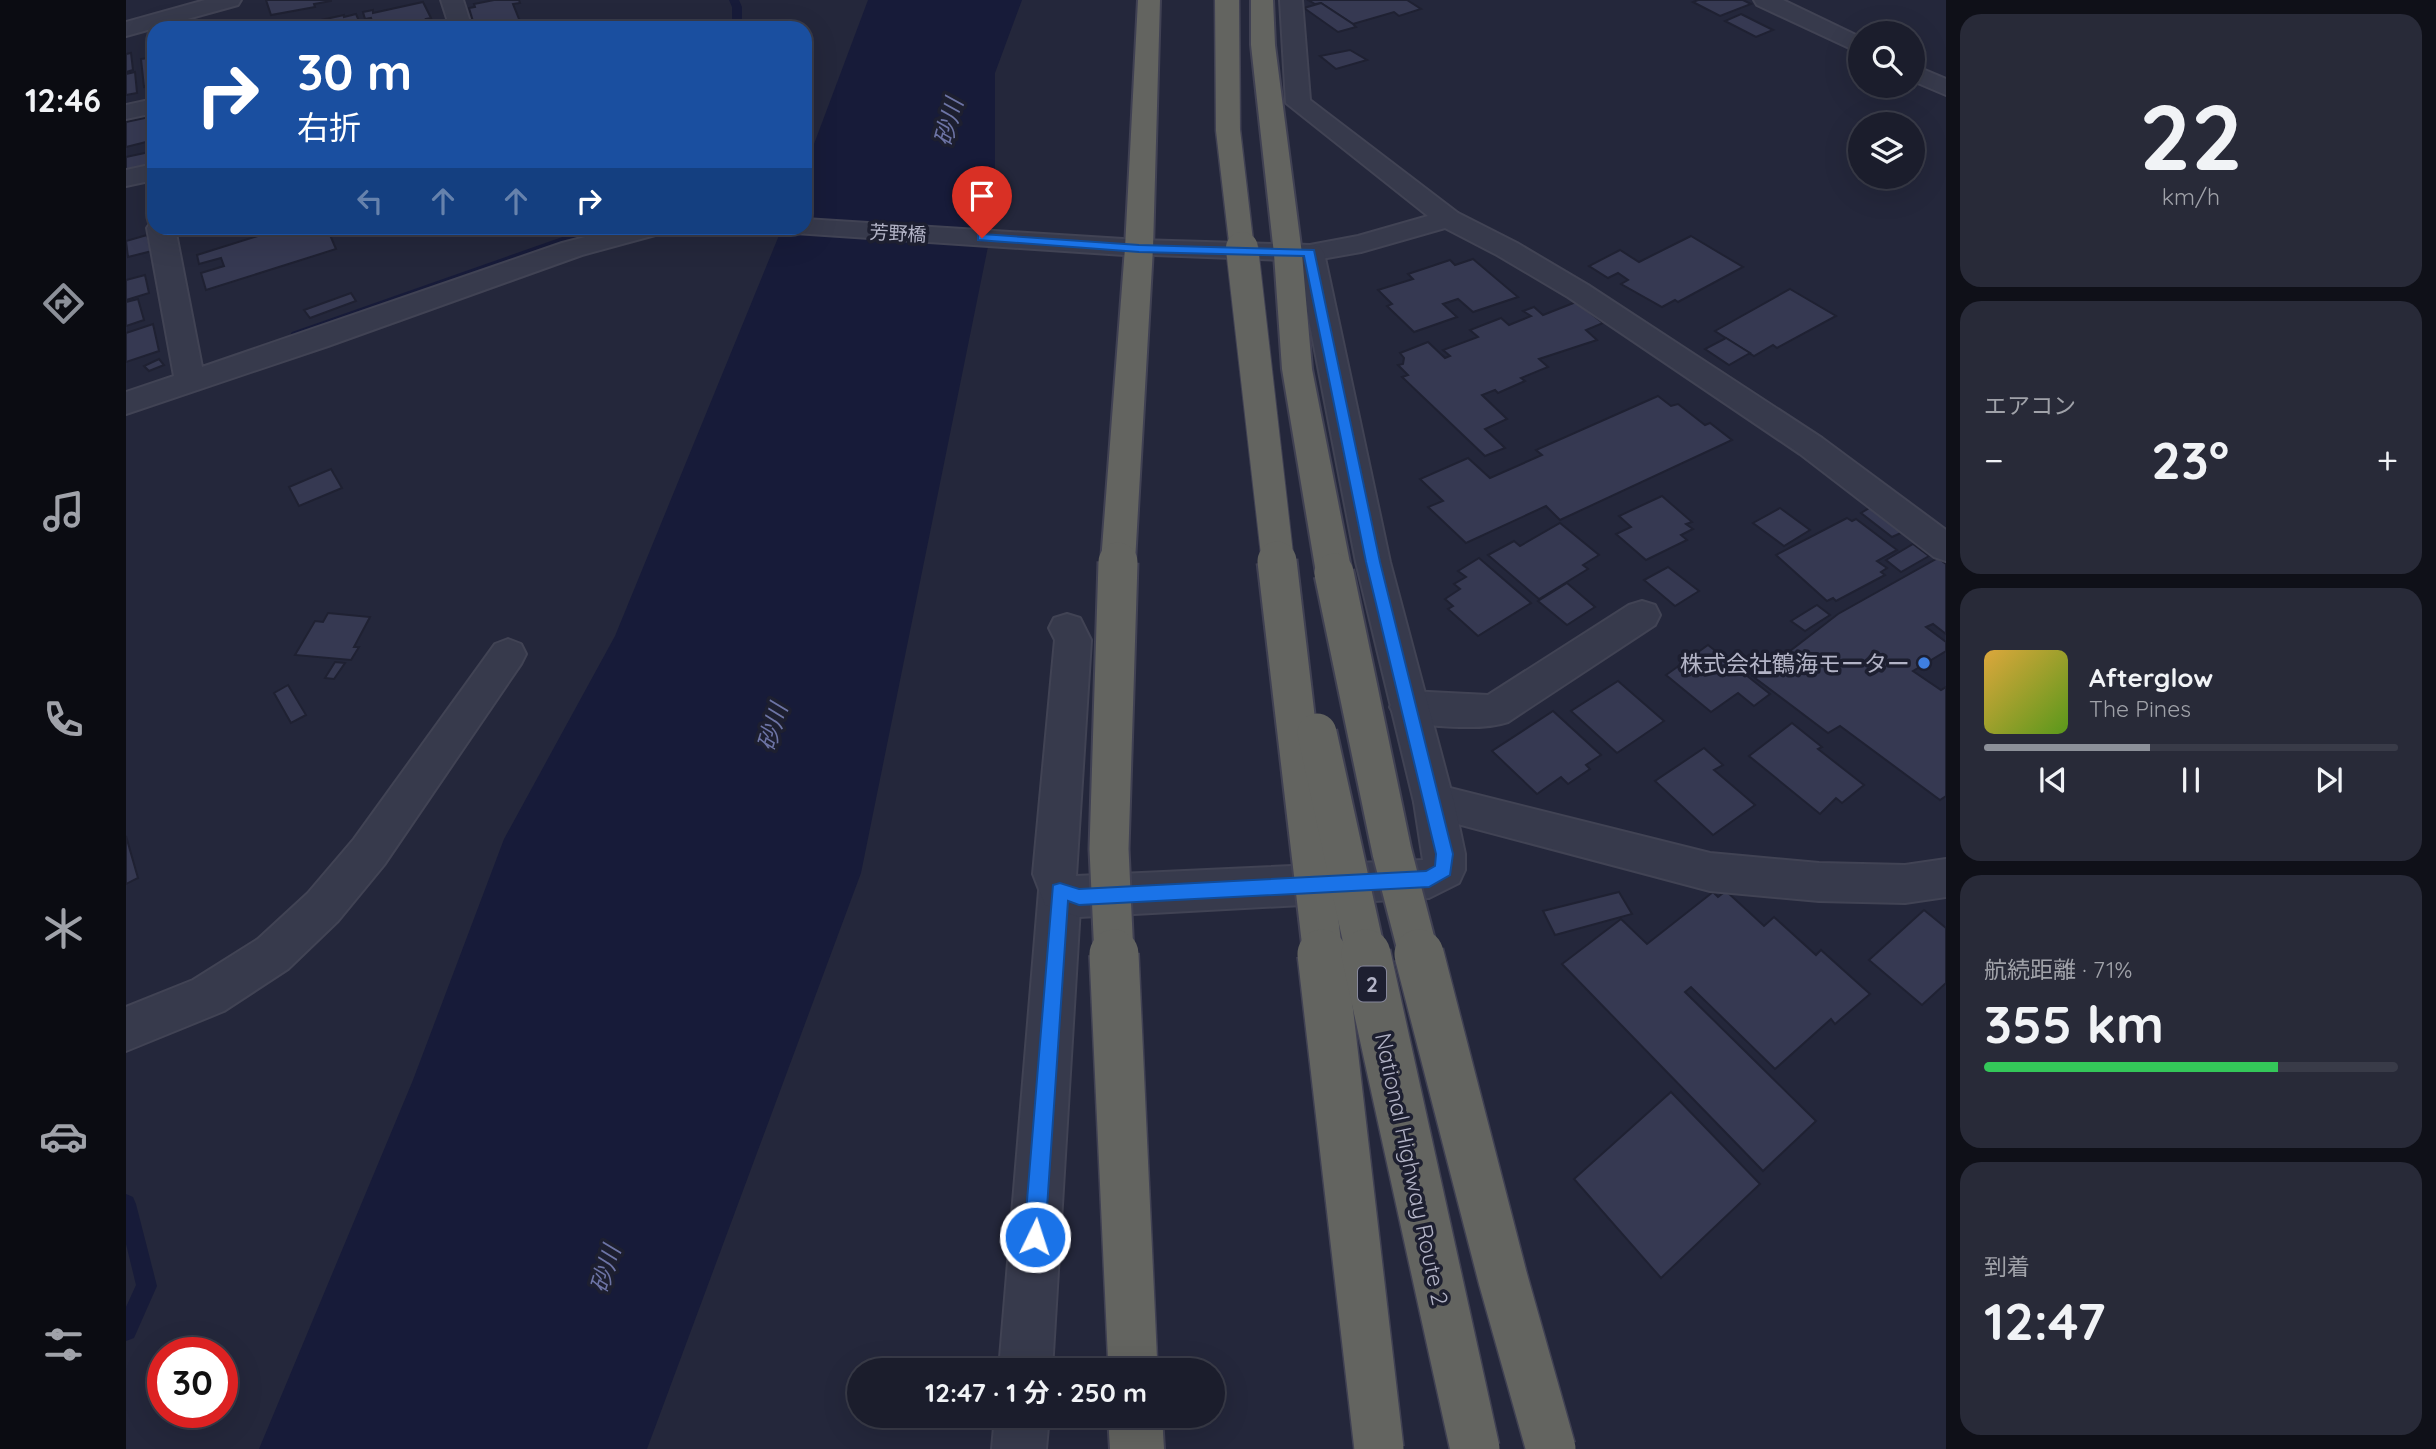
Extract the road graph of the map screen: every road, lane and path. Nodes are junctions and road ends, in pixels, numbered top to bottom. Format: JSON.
{"nodes":[{"id":1,"x":230,"y":0,"type":"edge"},
{"id":2,"x":452,"y":0,"type":"edge"},
{"id":3,"x":1149,"y":0,"type":"edge"},
{"id":4,"x":1227,"y":0,"type":"edge"},
{"id":5,"x":1262,"y":0,"type":"edge"},
{"id":6,"x":1291,"y":0,"type":"edge"},
{"id":7,"x":1765,"y":0,"type":"edge"},
{"id":8,"x":155,"y":21,"type":"edge"},
{"id":9,"x":459,"y":21,"type":"edge"},
{"id":10,"x":147,"y":23,"type":"edge"},
{"id":11,"x":126,"y":29,"type":"edge"},
{"id":12,"x":1848,"y":40,"type":"edge"},
{"id":13,"x":1925,"y":78,"type":"edge"},
{"id":14,"x":1946,"y":88,"type":"edge"},
{"id":15,"x":147,"y":108,"type":"edge"},
{"id":16,"x":126,"y":112,"type":"edge"},
{"id":17,"x":1448,"y":219,"type":"junction"},
{"id":18,"x":812,"y":227,"type":"edge"},
{"id":19,"x":162,"y":235,"type":"edge"},
{"id":20,"x":623,"y":235,"type":"edge"},
{"id":21,"x":1139,"y":248,"type":"junction"},
{"id":22,"x":1299,"y":253,"type":"junction"},
{"id":23,"x":190,"y":382,"type":"junction"},
{"id":24,"x":126,"y":403,"type":"edge"},
{"id":25,"x":1270,"y":519,"type":"junction"},
{"id":26,"x":1946,"y":548,"type":"edge"},
{"id":27,"x":1642,"y":615,"type":"dead end"},
{"id":28,"x":1067,"y":628,"type":"dead end"},
{"id":29,"x":508,"y":654,"type":"dead end"},
{"id":30,"x":1409,"y":707,"type":"junction"},
{"id":31,"x":1434,"y":802,"type":"junction"},
{"id":32,"x":1946,"y":878,"type":"edge"},
{"id":33,"x":1060,"y":891,"type":"junction"},
{"id":34,"x":126,"y":1029,"type":"edge"},
{"id":35,"x":1026,"y":1358,"type":"edge"},
{"id":36,"x":1132,"y":1358,"type":"edge"},
{"id":37,"x":1021,"y":1428,"type":"edge"},
{"id":38,"x":1136,"y":1428,"type":"edge"},
{"id":39,"x":1472,"y":1441,"type":"edge"},
{"id":40,"x":1019,"y":1449,"type":"edge"},
{"id":41,"x":1137,"y":1449,"type":"edge"},
{"id":42,"x":1379,"y":1449,"type":"edge"},
{"id":43,"x":1551,"y":1449,"type":"edge"}],
"edges":[{"from":1,"to":8,"type":"street"},
{"from":2,"to":9,"type":"street"},
{"from":3,"to":21,"type":"highway"},
{"from":4,"to":25,"type":"highway","name":"National Highway Route 2","number":"2","bridge":true},
{"from":5,"to":22,"type":"highway"},
{"from":6,"to":17,"type":"street"},
{"from":7,"to":12,"type":"street"},
{"from":10,"to":11,"type":"street"},
{"from":13,"to":14,"type":"street"},
{"from":15,"to":16,"type":"street"},
{"from":17,"to":22,"type":"street","name":"芳野橋"},
{"from":17,"to":26,"type":"street"},
{"from":18,"to":21,"type":"street","name":"芳野橋"},
{"from":19,"to":23,"type":"street"},
{"from":20,"to":23,"type":"street"},
{"from":21,"to":22,"type":"street","name":"芳野橋"},
{"from":21,"to":36,"type":"highway","bridge":true},
{"from":22,"to":30,"type":"street"},
{"from":22,"to":43,"type":"highway","bridge":true},
{"from":23,"to":24,"type":"street"},
{"from":25,"to":39,"type":"highway","name":"National Highway Route 2","number":"2","bridge":true},
{"from":25,"to":42,"type":"highway","name":"National Highway Route 2","number":"2","bridge":true},
{"from":27,"to":30,"type":"street"},
{"from":28,"to":33,"type":"street"},
{"from":29,"to":34,"type":"street"},
{"from":30,"to":31,"type":"street"},
{"from":31,"to":32,"type":"street"},
{"from":31,"to":33,"type":"street"},
{"from":33,"to":35,"type":"street"},
{"from":37,"to":40,"type":"street"},
{"from":38,"to":41,"type":"highway"}]}
